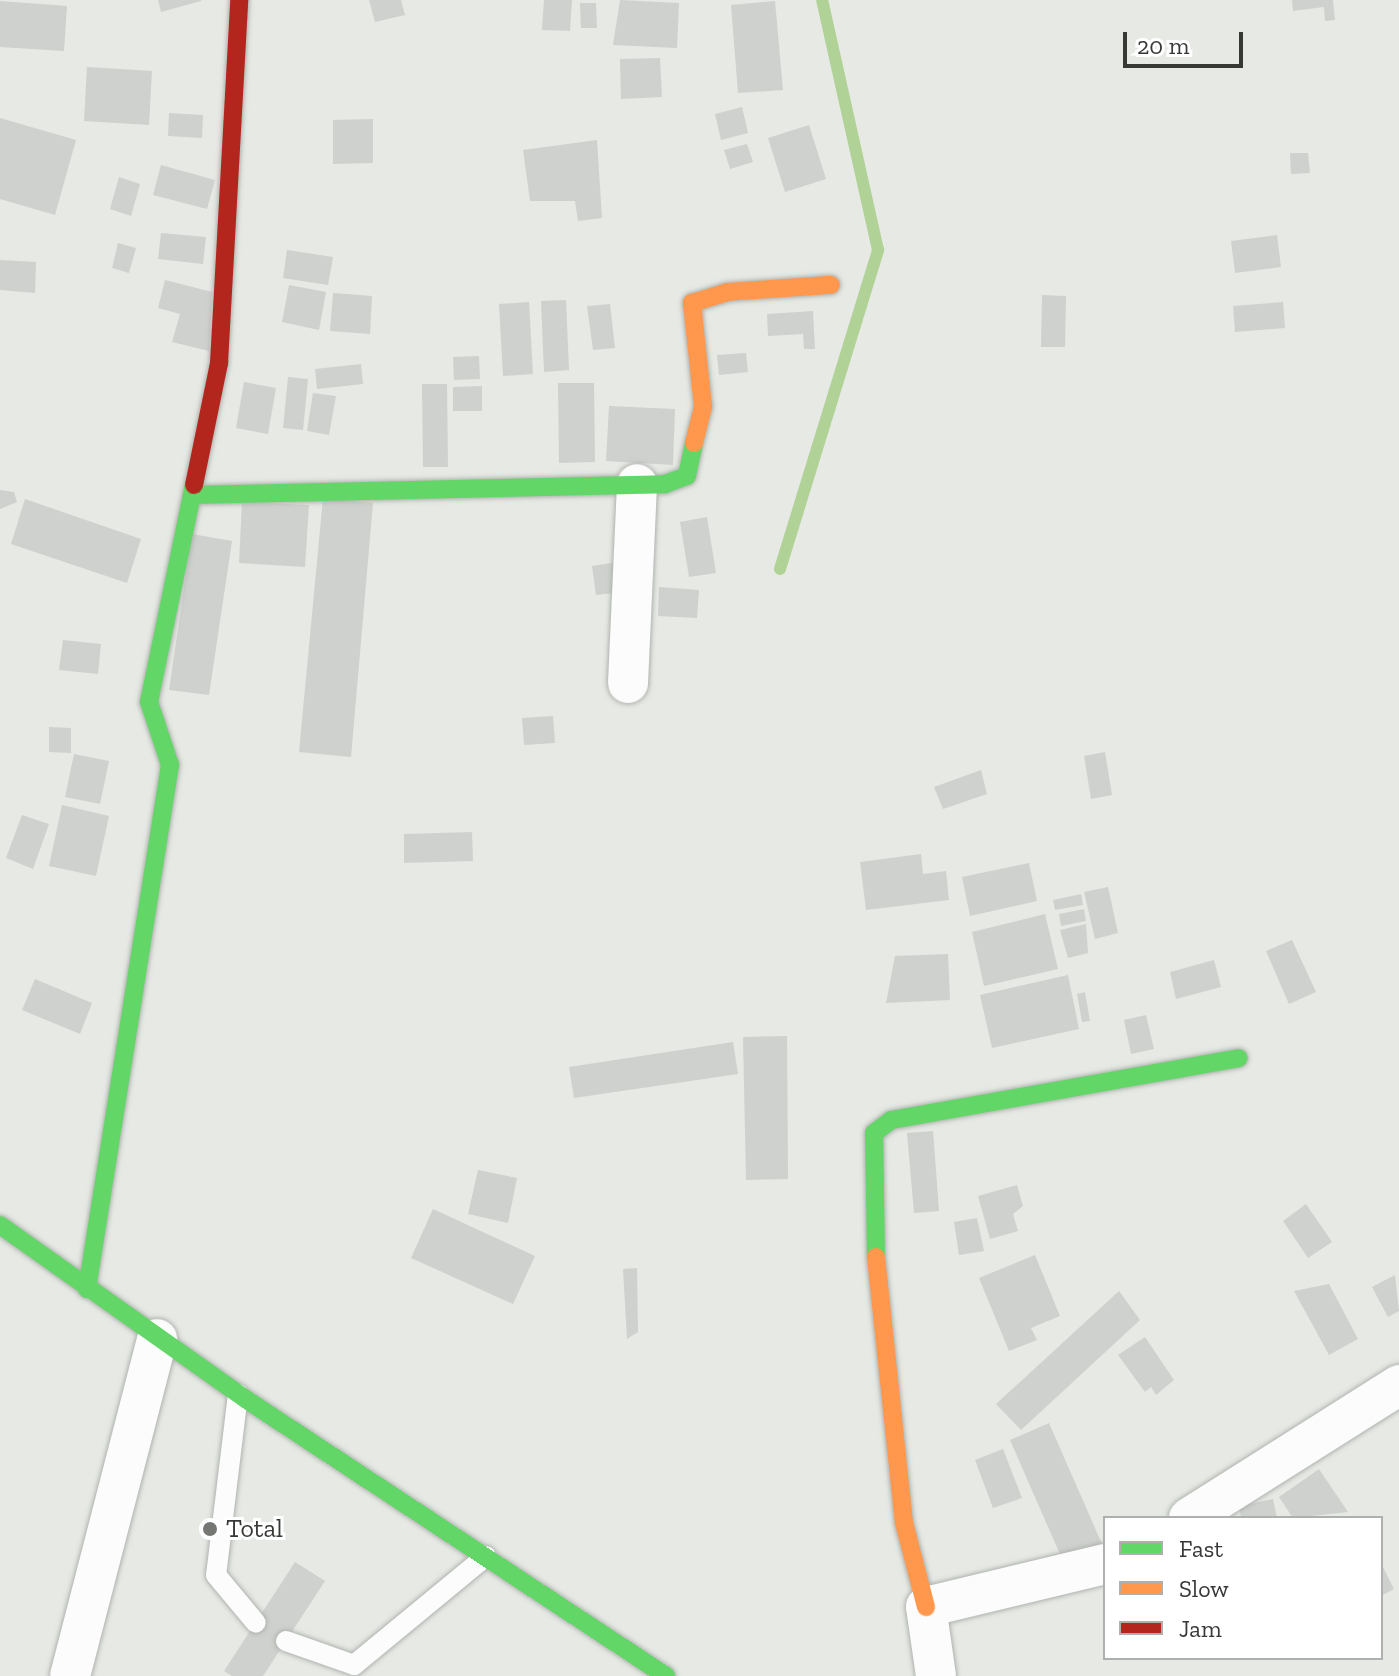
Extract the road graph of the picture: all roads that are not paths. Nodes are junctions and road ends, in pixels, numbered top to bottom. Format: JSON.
{"nodes":[{"id":1,"x":239,"y":0,"type":"edge"},
{"id":2,"x":831,"y":285,"type":"dead end"},
{"id":3,"x":637,"y":484,"type":"junction"},
{"id":4,"x":193,"y":495,"type":"junction"},
{"id":5,"x":628,"y":683,"type":"dead end"},
{"id":6,"x":1239,"y":1058,"type":"dead end"},
{"id":7,"x":0,"y":1225,"type":"edge"},
{"id":8,"x":87,"y":1289,"type":"junction"},
{"id":9,"x":157,"y":1339,"type":"junction"},
{"id":10,"x":1399,"y":1385,"type":"edge"},
{"id":11,"x":238,"y":1394,"type":"junction"},
{"id":12,"x":1192,"y":1516,"type":"edge"},
{"id":13,"x":486,"y":1556,"type":"junction"},
{"id":14,"x":1103,"y":1565,"type":"edge"},
{"id":15,"x":929,"y":1613,"type":"junction"},
{"id":16,"x":256,"y":1623,"type":"dead end"},
{"id":17,"x":286,"y":1641,"type":"dead end"},
{"id":18,"x":70,"y":1676,"type":"edge"},
{"id":19,"x":666,"y":1676,"type":"edge"},
{"id":20,"x":936,"y":1676,"type":"edge"}],
"edges":[{"from":1,"to":4,"type":"street"},
{"from":2,"to":3,"type":"street"},
{"from":3,"to":4,"type":"street"},
{"from":3,"to":5,"type":"street"},
{"from":4,"to":8,"type":"street"},
{"from":6,"to":15,"type":"street"},
{"from":7,"to":8,"type":"street"},
{"from":8,"to":9,"type":"street"},
{"from":9,"to":11,"type":"street"},
{"from":9,"to":18,"type":"street"},
{"from":10,"to":12,"type":"street"},
{"from":11,"to":13,"type":"street"},
{"from":11,"to":16,"type":"lane"},
{"from":13,"to":17,"type":"lane"},
{"from":13,"to":19,"type":"street"},
{"from":14,"to":15,"type":"street"},
{"from":15,"to":20,"type":"street"}]}
